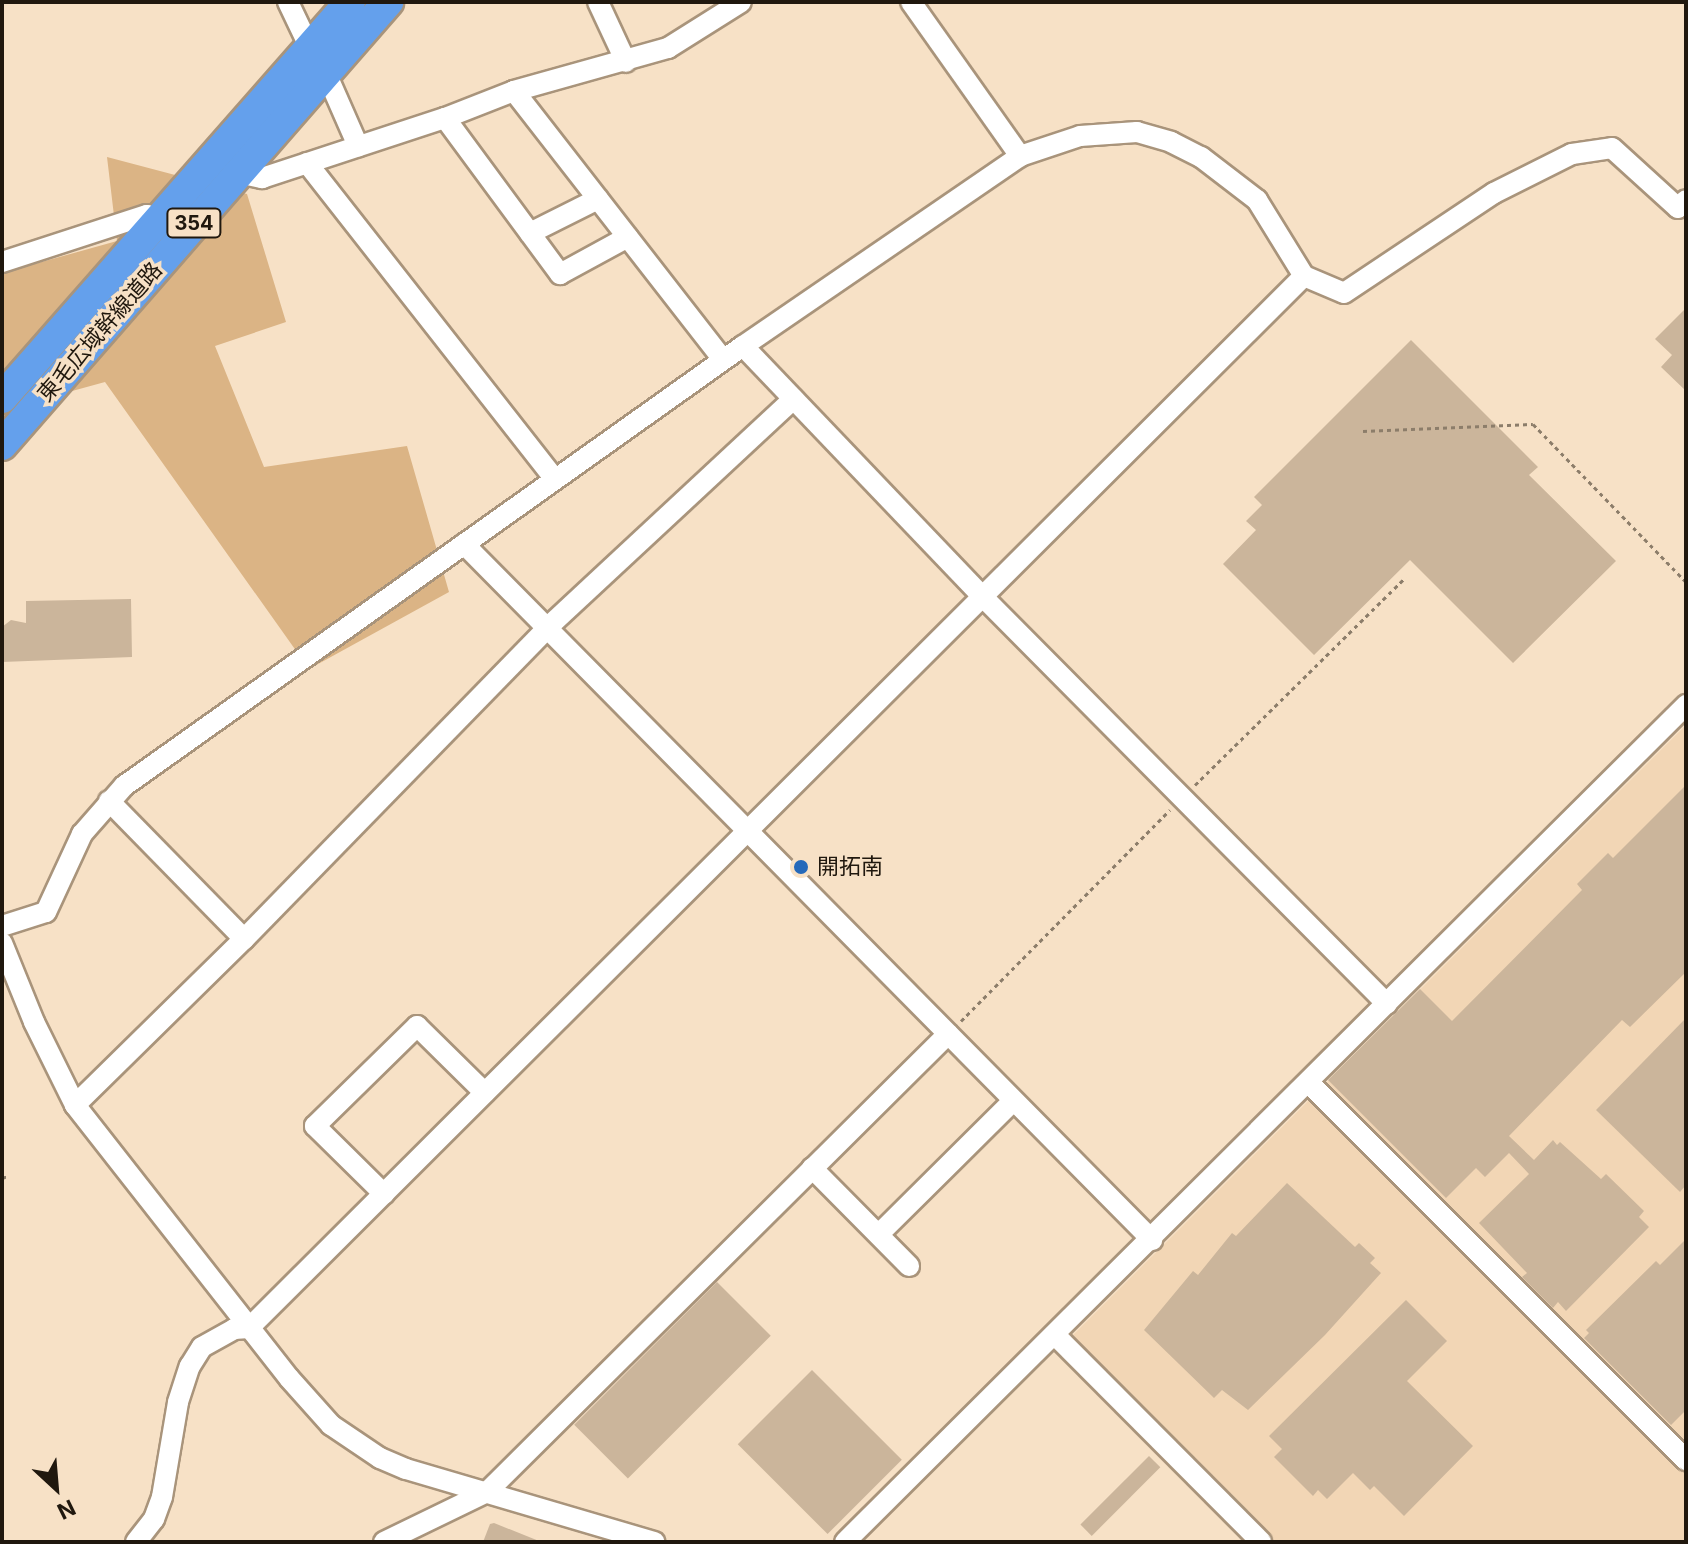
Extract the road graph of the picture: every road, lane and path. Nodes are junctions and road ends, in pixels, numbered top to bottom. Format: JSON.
{"nodes":[{"id":1,"x":288,"y":2,"type":"edge"},
{"id":2,"x":350,"y":2,"type":"edge"},
{"id":3,"x":388,"y":2,"type":"edge"},
{"id":4,"x":598,"y":2,"type":"edge"},
{"id":5,"x":741,"y":2,"type":"edge"},
{"id":6,"x":911,"y":2,"type":"edge"},
{"id":7,"x":309,"y":46,"type":"junction"},
{"id":8,"x":626,"y":62,"type":"junction"},
{"id":9,"x":326,"y":73,"type":"junction"},
{"id":10,"x":514,"y":91,"type":"junction"},
{"id":11,"x":445,"y":118,"type":"junction"},
{"id":12,"x":358,"y":146,"type":"junction"},
{"id":13,"x":1020,"y":156,"type":"junction"},
{"id":14,"x":307,"y":163,"type":"junction"},
{"id":15,"x":238,"y":173,"type":"junction"},
{"id":16,"x":598,"y":199,"type":"junction"},
{"id":17,"x":1686,"y":200,"type":"edge"},
{"id":18,"x":162,"y":219,"type":"junction"},
{"id":19,"x":530,"y":233,"type":"junction"},
{"id":20,"x":628,"y":237,"type":"junction"},
{"id":21,"x":2,"y":262,"type":"edge"},
{"id":22,"x":1304,"y":276,"type":"junction"},
{"id":23,"x":743,"y":346,"type":"junction"},
{"id":24,"x":723,"y":359,"type":"junction"},
{"id":25,"x":2,"y":398,"type":"edge"},
{"id":26,"x":793,"y":399,"type":"junction"},
{"id":27,"x":1363,"y":431,"type":"dead end"},
{"id":28,"x":2,"y":445,"type":"edge"},
{"id":29,"x":555,"y":479,"type":"junction"},
{"id":30,"x":464,"y":544,"type":"junction"},
{"id":31,"x":1686,"y":582,"type":"edge"},
{"id":32,"x":981,"y":595,"type":"junction"},
{"id":33,"x":548,"y":627,"type":"junction"},
{"id":34,"x":1686,"y":705,"type":"edge"},
{"id":35,"x":109,"y":801,"type":"junction"},
{"id":36,"x":748,"y":831,"type":"junction"},
{"id":37,"x":2,"y":926,"type":"edge"},
{"id":38,"x":244,"y":939,"type":"junction"},
{"id":39,"x":2,"y":943,"type":"edge"},
{"id":40,"x":1387,"y":1004,"type":"junction"},
{"id":41,"x":948,"y":1034,"type":"junction"},
{"id":42,"x":1308,"y":1082,"type":"junction"},
{"id":43,"x":485,"y":1093,"type":"junction"},
{"id":44,"x":1013,"y":1101,"type":"junction"},
{"id":45,"x":75,"y":1105,"type":"junction"},
{"id":46,"x":812,"y":1168,"type":"junction"},
{"id":47,"x":8,"y":1176,"type":"dead end"},
{"id":48,"x":2,"y":1178,"type":"edge"},
{"id":49,"x":384,"y":1194,"type":"junction"},
{"id":50,"x":879,"y":1234,"type":"junction"},
{"id":51,"x":1152,"y":1240,"type":"junction"},
{"id":52,"x":909,"y":1266,"type":"dead end"},
{"id":53,"x":249,"y":1328,"type":"junction"},
{"id":54,"x":1055,"y":1335,"type":"junction"},
{"id":55,"x":1686,"y":1460,"type":"edge"},
{"id":56,"x":487,"y":1492,"type":"junction"},
{"id":57,"x":136,"y":1542,"type":"edge"},
{"id":58,"x":384,"y":1542,"type":"edge"},
{"id":59,"x":654,"y":1542,"type":"edge"},
{"id":60,"x":845,"y":1542,"type":"edge"},
{"id":61,"x":1261,"y":1542,"type":"edge"}],
"edges":[{"from":1,"to":7,"type":"street"},
{"from":2,"to":7,"type":"highway","name":"東毛広域幹線道路","number":"354"},
{"from":3,"to":9,"type":"highway","name":"東毛広域幹線道路","number":"354"},
{"from":4,"to":8,"type":"street"},
{"from":5,"to":8,"type":"street"},
{"from":6,"to":13,"type":"street"},
{"from":7,"to":18,"type":"highway","name":"東毛広域幹線道路","number":"354"},
{"from":8,"to":10,"type":"street"},
{"from":9,"to":12,"type":"street"},
{"from":9,"to":15,"type":"highway","name":"東毛広域幹線道路","number":"354"},
{"from":10,"to":11,"type":"street"},
{"from":10,"to":16,"type":"street"},
{"from":11,"to":12,"type":"street"},
{"from":11,"to":19,"type":"street"},
{"from":12,"to":14,"type":"street"},
{"from":13,"to":22,"type":"street"},
{"from":13,"to":23,"type":"street"},
{"from":14,"to":15,"type":"street"},
{"from":14,"to":29,"type":"street"},
{"from":15,"to":28,"type":"highway","name":"東毛広域幹線道路","number":"354"},
{"from":16,"to":19,"type":"street"},
{"from":16,"to":20,"type":"street"},
{"from":17,"to":22,"type":"street"},
{"from":18,"to":21,"type":"street"},
{"from":18,"to":25,"type":"highway","name":"東毛広域幹線道路","number":"354"},
{"from":19,"to":20,"type":"street"},
{"from":20,"to":24,"type":"street"},
{"from":22,"to":32,"type":"street"},
{"from":23,"to":24,"type":"street"},
{"from":23,"to":26,"type":"street"},
{"from":24,"to":29,"type":"street"},
{"from":26,"to":32,"type":"street"},
{"from":26,"to":33,"type":"street"},
{"from":27,"to":31,"type":"path"},
{"from":29,"to":30,"type":"street"},
{"from":30,"to":33,"type":"street"},
{"from":30,"to":35,"type":"street"},
{"from":32,"to":36,"type":"street"},
{"from":32,"to":40,"type":"street"},
{"from":33,"to":36,"type":"street"},
{"from":33,"to":38,"type":"street"},
{"from":34,"to":40,"type":"street"},
{"from":35,"to":37,"type":"street"},
{"from":35,"to":38,"type":"street"},
{"from":36,"to":41,"type":"street"},
{"from":36,"to":43,"type":"street"},
{"from":38,"to":45,"type":"street"},
{"from":39,"to":45,"type":"street"},
{"from":40,"to":42,"type":"street"},
{"from":41,"to":44,"type":"street"},
{"from":41,"to":46,"type":"street"},
{"from":42,"to":51,"type":"street"},
{"from":42,"to":55,"type":"street"},
{"from":43,"to":49,"type":"street"},
{"from":43,"to":49,"type":"street"},
{"from":44,"to":50,"type":"street"},
{"from":44,"to":51,"type":"street"},
{"from":45,"to":53,"type":"street"},
{"from":46,"to":50,"type":"street"},
{"from":46,"to":56,"type":"street"},
{"from":47,"to":48,"type":"path"},
{"from":49,"to":53,"type":"street"},
{"from":50,"to":52,"type":"street"},
{"from":51,"to":54,"type":"street"},
{"from":53,"to":56,"type":"street"},
{"from":53,"to":57,"type":"street"},
{"from":54,"to":60,"type":"street"},
{"from":54,"to":61,"type":"street"},
{"from":56,"to":58,"type":"street"},
{"from":56,"to":59,"type":"street"}]}
